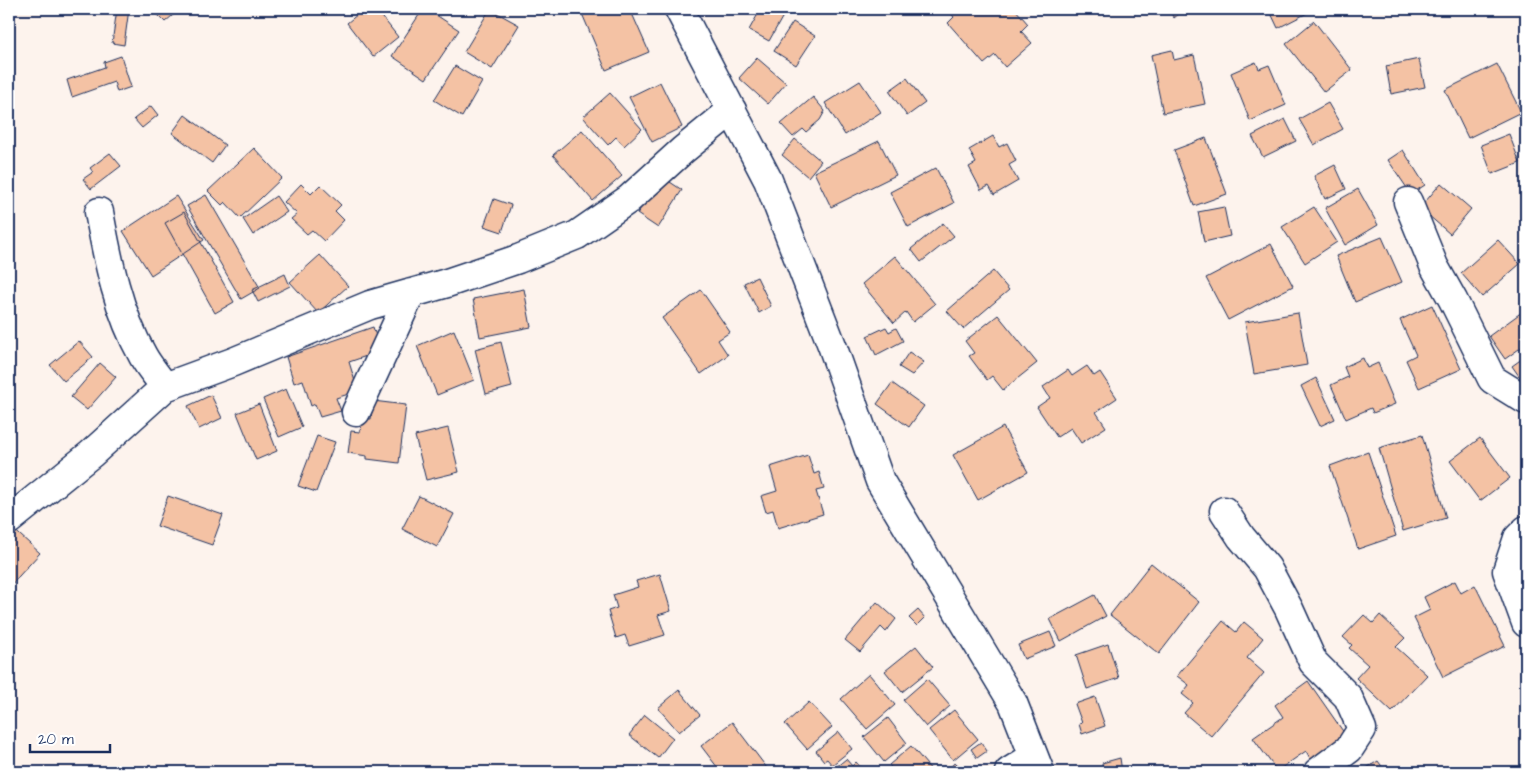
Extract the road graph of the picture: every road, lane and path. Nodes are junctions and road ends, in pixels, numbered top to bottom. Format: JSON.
{"nodes":[{"id":1,"x":679,"y":9,"type":"edge"},
{"id":2,"x":732,"y":110,"type":"junction"},
{"id":3,"x":1408,"y":202,"type":"dead end"},
{"id":4,"x":99,"y":212,"type":"dead end"},
{"id":5,"x":411,"y":293,"type":"junction"},
{"id":6,"x":165,"y":387,"type":"junction"},
{"id":7,"x":1526,"y":400,"type":"edge"},
{"id":8,"x":356,"y":412,"type":"dead end"},
{"id":9,"x":1224,"y":511,"type":"dead end"},
{"id":10,"x":9,"y":520,"type":"edge"},
{"id":11,"x":1526,"y":530,"type":"edge"},
{"id":12,"x":1526,"y":623,"type":"edge"},
{"id":13,"x":1037,"y":765,"type":"edge"},
{"id":14,"x":1009,"y":772,"type":"edge"},
{"id":15,"x":1318,"y":772,"type":"edge"}],
"edges":[{"from":1,"to":2,"type":"street"},
{"from":2,"to":5,"type":"street"},
{"from":2,"to":13,"type":"street"},
{"from":3,"to":7,"type":"street"},
{"from":4,"to":6,"type":"street"},
{"from":5,"to":6,"type":"street"},
{"from":5,"to":8,"type":"street"},
{"from":6,"to":10,"type":"street"},
{"from":9,"to":15,"type":"street"},
{"from":11,"to":12,"type":"street"},
{"from":13,"to":14,"type":"street"}]}
